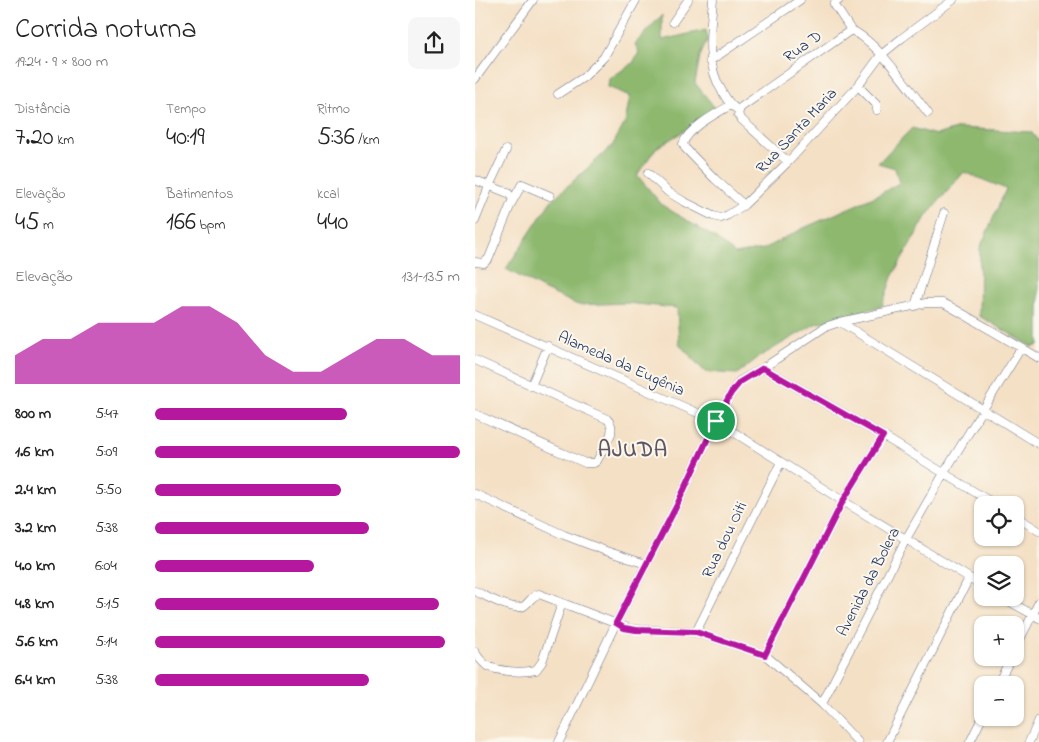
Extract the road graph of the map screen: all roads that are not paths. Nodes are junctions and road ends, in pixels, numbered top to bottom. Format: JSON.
{"nodes":[{"id":1,"x":533,"y":0,"type":"edge"},
{"id":2,"x":636,"y":0,"type":"edge"},
{"id":3,"x":688,"y":0,"type":"edge"},
{"id":4,"x":713,"y":0,"type":"edge"},
{"id":5,"x":800,"y":0,"type":"edge"},
{"id":6,"x":953,"y":0,"type":"edge"},
{"id":7,"x":835,"y":1,"type":"edge"},
{"id":8,"x":673,"y":22,"type":"dead end"},
{"id":9,"x":851,"y":30,"type":"junction"},
{"id":10,"x":881,"y":55,"type":"junction"},
{"id":11,"x":710,"y":61,"type":"junction"},
{"id":12,"x":475,"y":80,"type":"edge"},
{"id":13,"x":858,"y":86,"type":"junction"},
{"id":14,"x":558,"y":94,"type":"dead end"},
{"id":15,"x":731,"y":105,"type":"junction"},
{"id":16,"x":877,"y":110,"type":"dead end"},
{"id":17,"x":738,"y":111,"type":"junction"},
{"id":18,"x":928,"y":113,"type":"dead end"},
{"id":19,"x":506,"y":150,"type":"dead end"},
{"id":20,"x":788,"y":162,"type":"junction"},
{"id":21,"x":648,"y":173,"type":"dead end"},
{"id":22,"x":475,"y":180,"type":"edge"},
{"id":23,"x":490,"y":184,"type":"junction"},
{"id":24,"x":550,"y":196,"type":"dead end"},
{"id":25,"x":512,"y":198,"type":"junction"},
{"id":26,"x":744,"y":205,"type":"junction"},
{"id":27,"x":945,"y":213,"type":"dead end"},
{"id":28,"x":475,"y":222,"type":"edge"},
{"id":29,"x":475,"y":262,"type":"edge"},
{"id":30,"x":915,"y":306,"type":"junction"},
{"id":31,"x":475,"y":315,"type":"edge"},
{"id":32,"x":839,"y":322,"type":"junction"},
{"id":33,"x":548,"y":346,"type":"junction"},
{"id":34,"x":1021,"y":348,"type":"junction"},
{"id":35,"x":1039,"y":358,"type":"edge"},
{"id":36,"x":475,"y":360,"type":"edge"},
{"id":37,"x":763,"y":368,"type":"junction"},
{"id":38,"x":531,"y":386,"type":"junction"},
{"id":39,"x":983,"y":410,"type":"junction"},
{"id":40,"x":475,"y":414,"type":"edge"},
{"id":41,"x":716,"y":421,"type":"junction"},
{"id":42,"x":883,"y":436,"type":"junction"},
{"id":43,"x":1039,"y":444,"type":"edge"},
{"id":44,"x":781,"y":462,"type":"junction"},
{"id":45,"x":944,"y":473,"type":"junction"},
{"id":46,"x":475,"y":494,"type":"edge"},
{"id":47,"x":981,"y":496,"type":"edge"},
{"id":48,"x":843,"y":501,"type":"junction"},
{"id":49,"x":1024,"y":522,"type":"edge"},
{"id":50,"x":1039,"y":531,"type":"edge"},
{"id":51,"x":906,"y":539,"type":"junction"},
{"id":52,"x":646,"y":564,"type":"junction"},
{"id":53,"x":969,"y":578,"type":"junction"},
{"id":54,"x":974,"y":581,"type":"edge"},
{"id":55,"x":475,"y":591,"type":"edge"},
{"id":56,"x":1039,"y":602,"type":"edge"},
{"id":57,"x":562,"y":603,"type":"junction"},
{"id":58,"x":1018,"y":606,"type":"edge"},
{"id":59,"x":1036,"y":616,"type":"edge"},
{"id":60,"x":616,"y":623,"type":"junction"},
{"id":61,"x":696,"y":632,"type":"junction"},
{"id":62,"x":1024,"y":635,"type":"edge"},
{"id":63,"x":475,"y":652,"type":"edge"},
{"id":64,"x":765,"y":655,"type":"junction"},
{"id":65,"x":481,"y":660,"type":"junction"},
{"id":66,"x":475,"y":667,"type":"edge"},
{"id":67,"x":822,"y":704,"type":"junction"},
{"id":68,"x":1039,"y":720,"type":"edge"},
{"id":69,"x":978,"y":726,"type":"edge"},
{"id":70,"x":559,"y":742,"type":"edge"},
{"id":71,"x":859,"y":742,"type":"edge"},
{"id":72,"x":887,"y":742,"type":"edge"},
{"id":73,"x":970,"y":742,"type":"edge"},
{"id":74,"x":1029,"y":742,"type":"edge"}],
"edges":[{"from":1,"to":12,"type":"street"},
{"from":2,"to":14,"type":"street"},
{"from":3,"to":8,"type":"street"},
{"from":4,"to":11,"type":"street"},
{"from":5,"to":11,"type":"street"},
{"from":6,"to":10,"type":"street","name":"Rua Santa Maria"},
{"from":7,"to":9,"type":"street"},
{"from":9,"to":10,"type":"street"},
{"from":9,"to":17,"type":"street","name":"Rua D"},
{"from":10,"to":13,"type":"street","name":"Rua Santa Maria"},
{"from":10,"to":18,"type":"street"},
{"from":11,"to":15,"type":"street"},
{"from":13,"to":16,"type":"street"},
{"from":13,"to":20,"type":"street","name":"Rua Santa Maria"},
{"from":15,"to":17,"type":"street"},
{"from":15,"to":26,"type":"street"},
{"from":17,"to":20,"type":"street"},
{"from":19,"to":23,"type":"street"},
{"from":20,"to":26,"type":"street","name":"Rua Santa Maria"},
{"from":21,"to":26,"type":"street","name":"Rua Santa Maria"},
{"from":22,"to":23,"type":"street"},
{"from":23,"to":25,"type":"street"},
{"from":23,"to":28,"type":"street"},
{"from":24,"to":25,"type":"street"},
{"from":25,"to":29,"type":"street"},
{"from":27,"to":30,"type":"street"},
{"from":30,"to":32,"type":"street"},
{"from":30,"to":34,"type":"street"},
{"from":31,"to":33,"type":"street","name":"Alameda da Eugênia"},
{"from":32,"to":37,"type":"street"},
{"from":32,"to":39,"type":"street"},
{"from":33,"to":38,"type":"street"},
{"from":33,"to":41,"type":"street","name":"Alameda da Eugênia"},
{"from":34,"to":35,"type":"street"},
{"from":34,"to":39,"type":"street","name":"Avenida da Bolera"},
{"from":36,"to":38,"type":"street"},
{"from":37,"to":41,"type":"street"},
{"from":37,"to":42,"type":"street"},
{"from":38,"to":40,"type":"street"},
{"from":39,"to":43,"type":"street"},
{"from":39,"to":45,"type":"street","name":"Avenida da Bolera"},
{"from":41,"to":44,"type":"street","name":"Alameda da Eugênia"},
{"from":41,"to":52,"type":"street"},
{"from":42,"to":45,"type":"street"},
{"from":42,"to":48,"type":"street"},
{"from":44,"to":48,"type":"street","name":"Alameda da Eugênia"},
{"from":44,"to":61,"type":"street","name":"Rua dou Oiti"},
{"from":45,"to":47,"type":"street"},
{"from":45,"to":51,"type":"street","name":"Avenida da Bolera"},
{"from":46,"to":52,"type":"street"},
{"from":48,"to":51,"type":"street","name":"Alameda da Eugênia"},
{"from":48,"to":64,"type":"street"},
{"from":49,"to":50,"type":"street"},
{"from":51,"to":53,"type":"street","name":"Alameda da Eugênia"},
{"from":51,"to":67,"type":"street","name":"Avenida da Bolera"},
{"from":52,"to":60,"type":"street"},
{"from":53,"to":54,"type":"street","name":"Alameda da Eugênia"},
{"from":53,"to":72,"type":"street"},
{"from":55,"to":57,"type":"street"},
{"from":56,"to":59,"type":"street"},
{"from":57,"to":60,"type":"street"},
{"from":57,"to":65,"type":"street"},
{"from":58,"to":59,"type":"street"},
{"from":59,"to":62,"type":"street"},
{"from":60,"to":61,"type":"street"},
{"from":60,"to":70,"type":"street"},
{"from":61,"to":64,"type":"street"},
{"from":63,"to":65,"type":"street"},
{"from":64,"to":67,"type":"street"},
{"from":65,"to":66,"type":"street"},
{"from":67,"to":71,"type":"street"},
{"from":68,"to":74,"type":"street"},
{"from":69,"to":73,"type":"street"}]}
